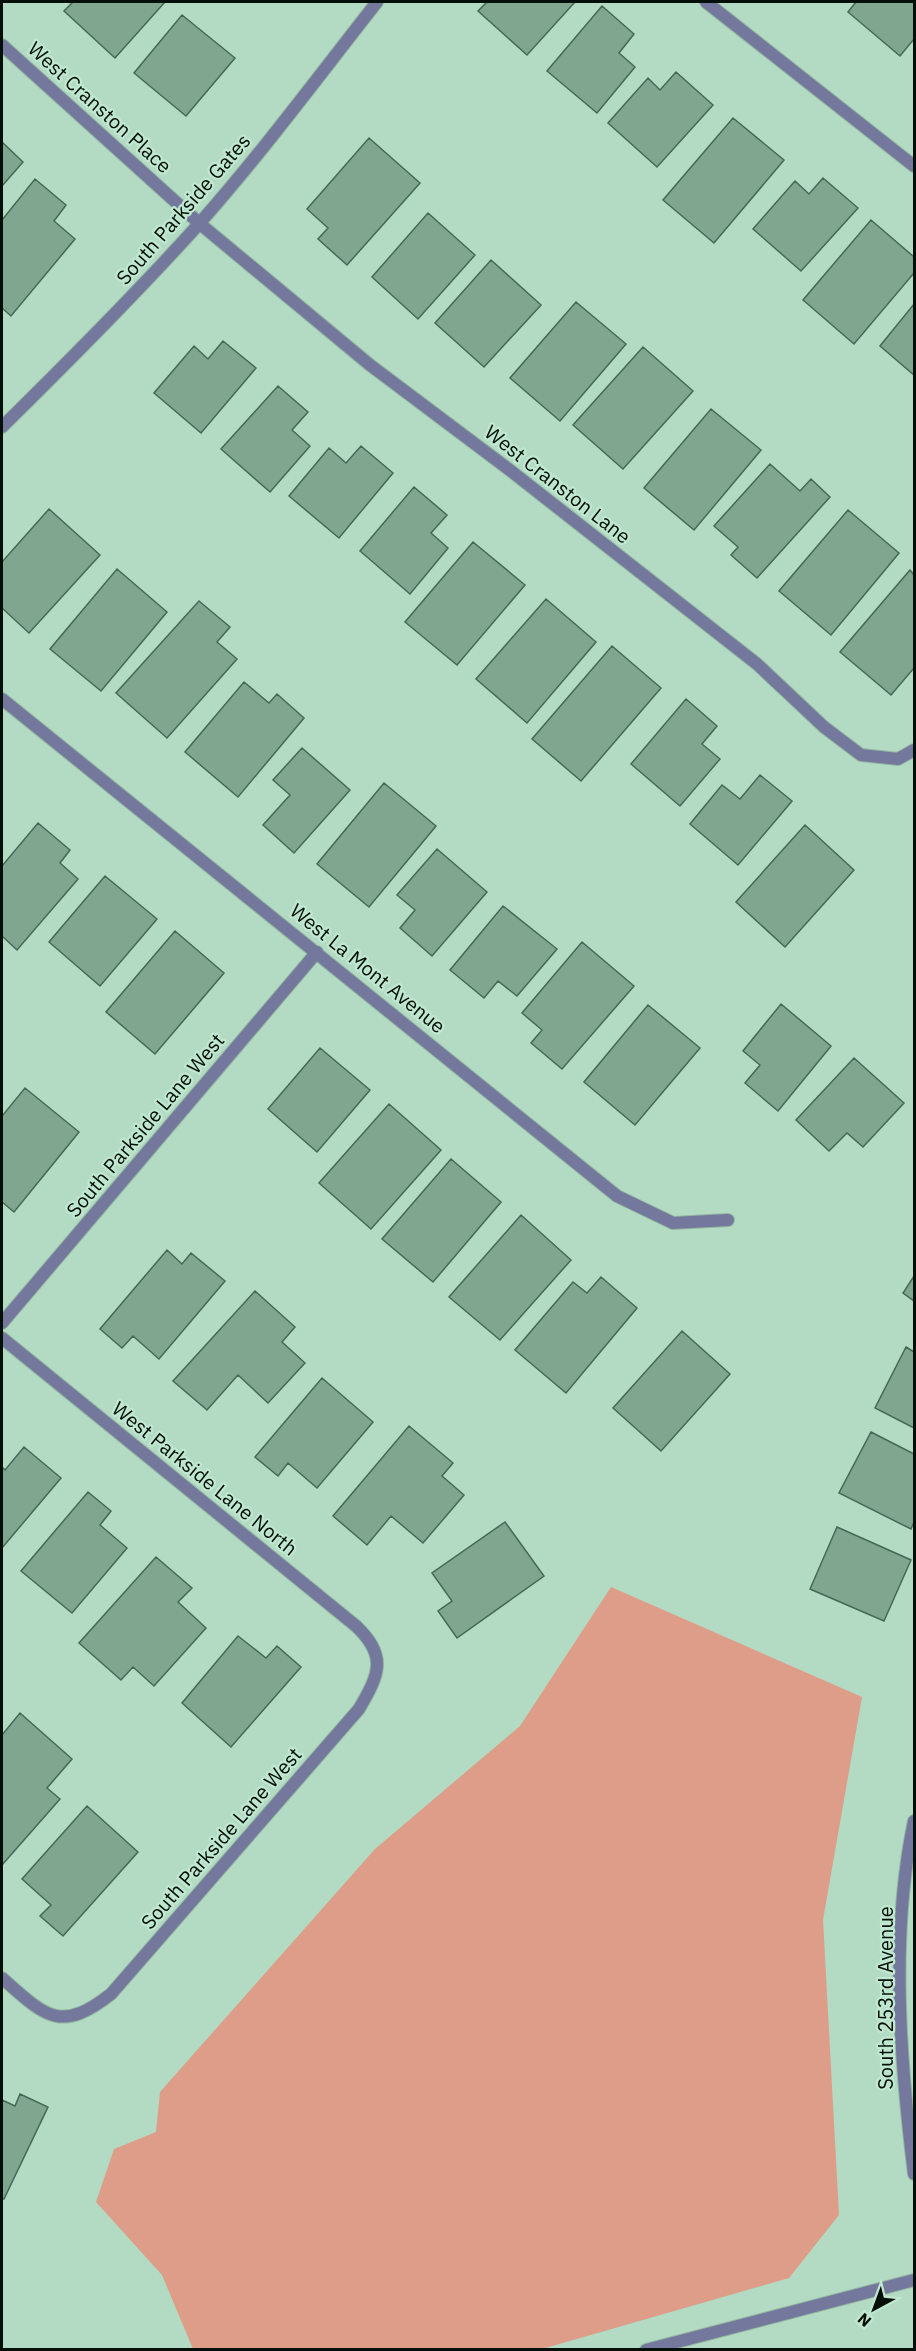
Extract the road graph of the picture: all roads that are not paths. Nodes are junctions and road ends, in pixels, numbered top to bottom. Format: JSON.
{"nodes":[{"id":1,"x":376,"y":2,"type":"edge"},
{"id":2,"x":706,"y":2,"type":"edge"},
{"id":3,"x":2,"y":45,"type":"edge"},
{"id":4,"x":915,"y":166,"type":"edge"},
{"id":5,"x":199,"y":223,"type":"junction"},
{"id":6,"x":2,"y":427,"type":"edge"},
{"id":7,"x":2,"y":699,"type":"edge"},
{"id":8,"x":915,"y":750,"type":"edge"},
{"id":9,"x":317,"y":952,"type":"junction"},
{"id":10,"x":729,"y":1220,"type":"dead end"},
{"id":11,"x":2,"y":1323,"type":"edge"},
{"id":12,"x":2,"y":1338,"type":"edge"},
{"id":13,"x":378,"y":1653,"type":"joint"},
{"id":14,"x":915,"y":1821,"type":"edge"},
{"id":15,"x":2,"y":1978,"type":"edge"},
{"id":16,"x":915,"y":2174,"type":"edge"},
{"id":17,"x":915,"y":2280,"type":"edge"},
{"id":18,"x":646,"y":2349,"type":"edge"}],
"edges":[{"from":1,"to":5,"type":"street","name":"South Parkside Gates"},
{"from":2,"to":4,"type":"street"},
{"from":3,"to":5,"type":"street","name":"West Cranston Place"},
{"from":5,"to":6,"type":"street","name":"South Parkside Gates"},
{"from":5,"to":8,"type":"street","name":"West Cranston Lane"},
{"from":7,"to":9,"type":"street","name":"West La Mont Avenue"},
{"from":9,"to":10,"type":"street","name":"West La Mont Avenue"},
{"from":9,"to":11,"type":"street","name":"South Parkside Lane West"},
{"from":12,"to":13,"type":"street","name":"West Parkside Lane North"},
{"from":13,"to":15,"type":"street","name":"South Parkside Lane West"},
{"from":14,"to":16,"type":"street","name":"South 253rd Avenue"},
{"from":17,"to":18,"type":"street"}]}
